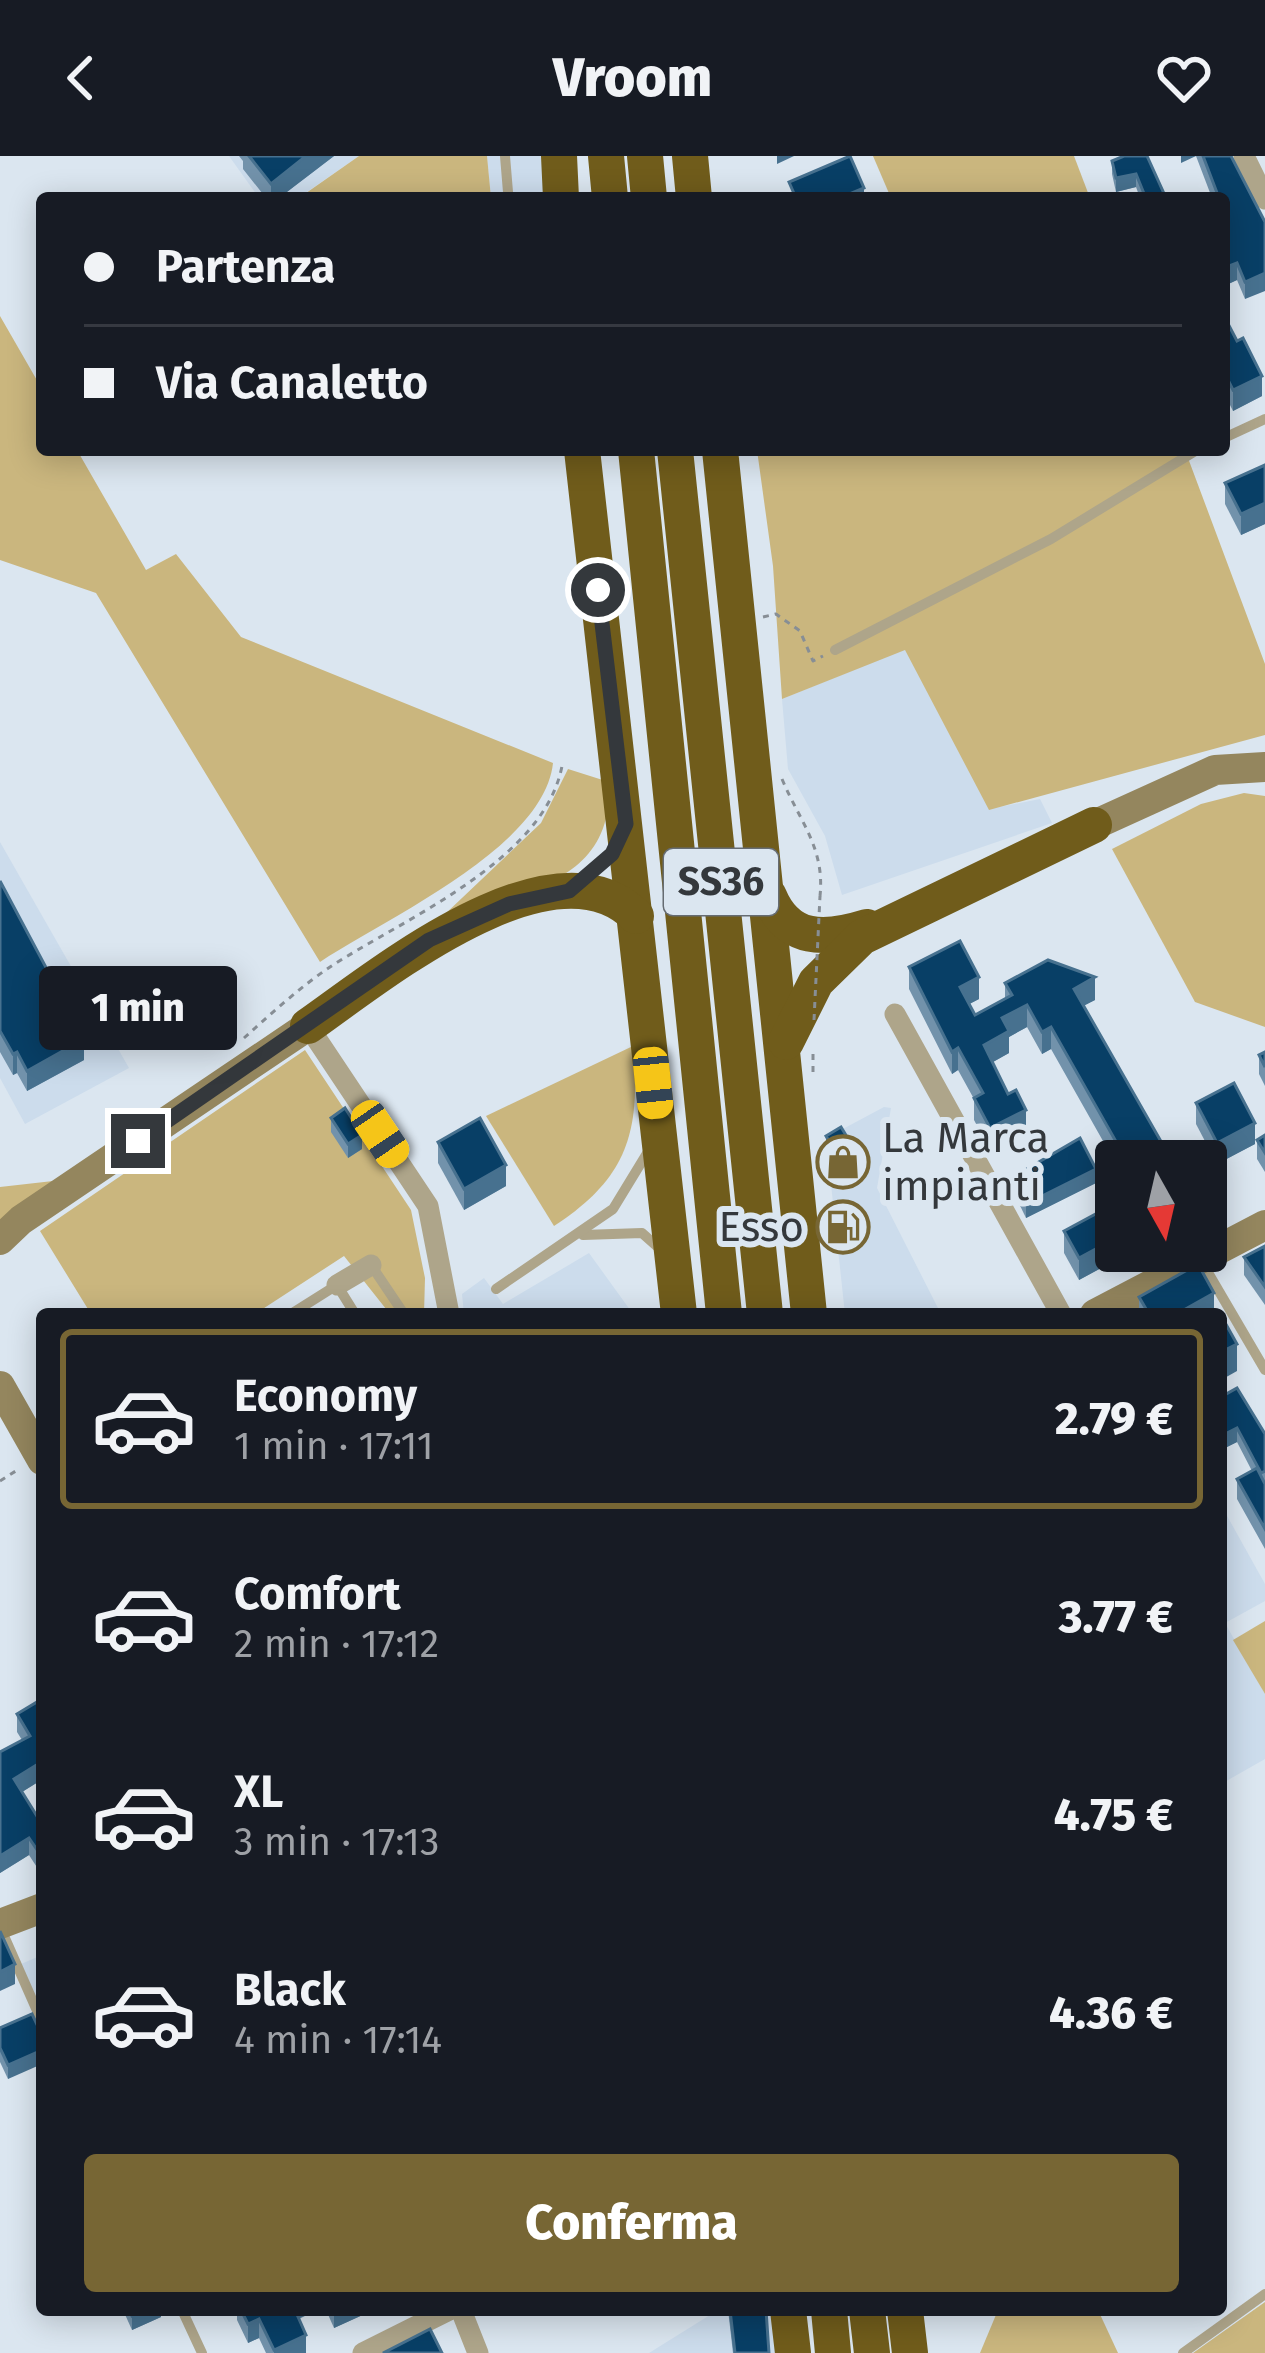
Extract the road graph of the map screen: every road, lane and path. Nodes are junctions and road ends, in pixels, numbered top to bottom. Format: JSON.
{"nodes":[{"id":1,"x":505,"y":156,"type":"edge"},
{"id":2,"x":559,"y":156,"type":"edge"},
{"id":3,"x":606,"y":156,"type":"edge"},
{"id":4,"x":645,"y":156,"type":"edge"},
{"id":5,"x":690,"y":156,"type":"edge"},
{"id":6,"x":1244,"y":156,"type":"edge"},
{"id":7,"x":508,"y":192,"type":"dead end"},
{"id":8,"x":561,"y":192,"type":"edge"},
{"id":9,"x":609,"y":192,"type":"edge"},
{"id":10,"x":648,"y":192,"type":"edge"},
{"id":11,"x":693,"y":192,"type":"edge"},
{"id":12,"x":1265,"y":199,"type":"edge"},
{"id":13,"x":1265,"y":419,"type":"edge"},
{"id":14,"x":1230,"y":434,"type":"edge"},
{"id":15,"x":583,"y":456,"type":"edge"},
{"id":16,"x":637,"y":456,"type":"edge"},
{"id":17,"x":677,"y":456,"type":"edge"},
{"id":18,"x":721,"y":456,"type":"edge"},
{"id":19,"x":1186,"y":456,"type":"edge"},
{"id":20,"x":762,"y":617,"type":"dead end"},
{"id":21,"x":836,"y":650,"type":"joint"},
{"id":22,"x":562,"y":766,"type":"dead end"},
{"id":23,"x":1265,"y":766,"type":"edge"},
{"id":24,"x":778,"y":770,"type":"dead end"},
{"id":25,"x":626,"y":824,"type":"junction"},
{"id":26,"x":1094,"y":825,"type":"joint"},
{"id":27,"x":766,"y":887,"type":"junction"},
{"id":28,"x":569,"y":891,"type":"junction"},
{"id":29,"x":636,"y":916,"type":"junction"},
{"id":30,"x":893,"y":919,"type":"junction"},
{"id":31,"x":896,"y":1014,"type":"dead end"},
{"id":32,"x":814,"y":1020,"type":"dead end"},
{"id":33,"x":308,"y":1026,"type":"junction"},
{"id":34,"x":238,"y":1044,"type":"dead end"},
{"id":35,"x":784,"y":1045,"type":"junction"},
{"id":36,"x":658,"y":1124,"type":"junction"},
{"id":37,"x":1265,"y":1225,"type":"edge"},
{"id":38,"x":580,"y":1236,"type":"junction"},
{"id":39,"x":0,"y":1240,"type":"edge"},
{"id":40,"x":1227,"y":1244,"type":"edge"},
{"id":41,"x":371,"y":1265,"type":"joint"},
{"id":42,"x":674,"y":1266,"type":"junction"},
{"id":43,"x":1172,"y":1272,"type":"edge"},
{"id":44,"x":1209,"y":1272,"type":"edge"},
{"id":45,"x":337,"y":1285,"type":"junction"},
{"id":46,"x":496,"y":1288,"type":"dead end"},
{"id":47,"x":301,"y":1308,"type":"edge"},
{"id":48,"x":351,"y":1308,"type":"edge"},
{"id":49,"x":400,"y":1308,"type":"edge"},
{"id":50,"x":447,"y":1308,"type":"edge"},
{"id":51,"x":678,"y":1308,"type":"edge"},
{"id":52,"x":723,"y":1308,"type":"edge"},
{"id":53,"x":764,"y":1308,"type":"edge"},
{"id":54,"x":808,"y":1308,"type":"edge"},
{"id":55,"x":1049,"y":1308,"type":"edge"},
{"id":56,"x":1106,"y":1308,"type":"edge"},
{"id":57,"x":1265,"y":1370,"type":"edge"},
{"id":58,"x":0,"y":1386,"type":"edge"},
{"id":59,"x":36,"y":1449,"type":"edge"},
{"id":60,"x":36,"y":1910,"type":"edge"},
{"id":61,"x":0,"y":1925,"type":"edge"},
{"id":62,"x":36,"y":2008,"type":"edge"},
{"id":63,"x":1265,"y":2294,"type":"edge"},
{"id":64,"x":185,"y":2316,"type":"edge"},
{"id":65,"x":437,"y":2316,"type":"edge"},
{"id":66,"x":463,"y":2316,"type":"edge"},
{"id":67,"x":789,"y":2316,"type":"edge"},
{"id":68,"x":830,"y":2316,"type":"edge"},
{"id":69,"x":868,"y":2316,"type":"edge"},
{"id":70,"x":906,"y":2316,"type":"edge"},
{"id":71,"x":202,"y":2353,"type":"edge"},
{"id":72,"x":363,"y":2353,"type":"edge"},
{"id":73,"x":478,"y":2353,"type":"edge"},
{"id":74,"x":793,"y":2353,"type":"edge"},
{"id":75,"x":833,"y":2353,"type":"edge"},
{"id":76,"x":872,"y":2353,"type":"edge"},
{"id":77,"x":910,"y":2353,"type":"edge"},
{"id":78,"x":1184,"y":2353,"type":"edge"}],
"edges":[{"from":1,"to":7,"type":"lane"},
{"from":2,"to":8,"type":"highway"},
{"from":3,"to":9,"type":"highway"},
{"from":4,"to":10,"type":"highway"},
{"from":5,"to":11,"type":"highway"},
{"from":6,"to":12,"type":"street"},
{"from":13,"to":14,"type":"lane"},
{"from":15,"to":25,"type":"highway"},
{"from":16,"to":52,"type":"highway","number":"SS36"},
{"from":17,"to":53,"type":"highway","number":"SS36"},
{"from":18,"to":27,"type":"highway"},
{"from":19,"to":21,"type":"lane"},
{"from":20,"to":21,"type":"path"},
{"from":22,"to":34,"type":"path"},
{"from":23,"to":26,"type":"street"},
{"from":24,"to":32,"type":"path","bridge":true},
{"from":25,"to":28,"type":"highway"},
{"from":25,"to":29,"type":"highway"},
{"from":26,"to":30,"type":"highway"},
{"from":27,"to":30,"type":"highway"},
{"from":27,"to":35,"type":"highway"},
{"from":28,"to":29,"type":"highway"},
{"from":28,"to":33,"type":"highway"},
{"from":29,"to":36,"type":"highway"},
{"from":30,"to":35,"type":"highway"},
{"from":31,"to":55,"type":"street"},
{"from":33,"to":39,"type":"street"},
{"from":33,"to":50,"type":"street"},
{"from":35,"to":54,"type":"highway"},
{"from":36,"to":38,"type":"lane"},
{"from":36,"to":42,"type":"highway"},
{"from":37,"to":40,"type":"street"},
{"from":38,"to":42,"type":"lane"},
{"from":38,"to":46,"type":"lane"},
{"from":41,"to":45,"type":"street"},
{"from":41,"to":49,"type":"lane"},
{"from":42,"to":51,"type":"highway"},
{"from":43,"to":56,"type":"street"},
{"from":44,"to":57,"type":"lane"},
{"from":45,"to":47,"type":"lane"},
{"from":45,"to":48,"type":"lane"},
{"from":58,"to":59,"type":"street"},
{"from":60,"to":61,"type":"street"},
{"from":61,"to":62,"type":"lane"},
{"from":63,"to":78,"type":"lane"},
{"from":64,"to":71,"type":"lane"},
{"from":65,"to":72,"type":"street"},
{"from":66,"to":73,"type":"street"},
{"from":67,"to":74,"type":"highway"},
{"from":68,"to":75,"type":"highway"},
{"from":69,"to":76,"type":"highway"},
{"from":70,"to":77,"type":"highway"}]}
